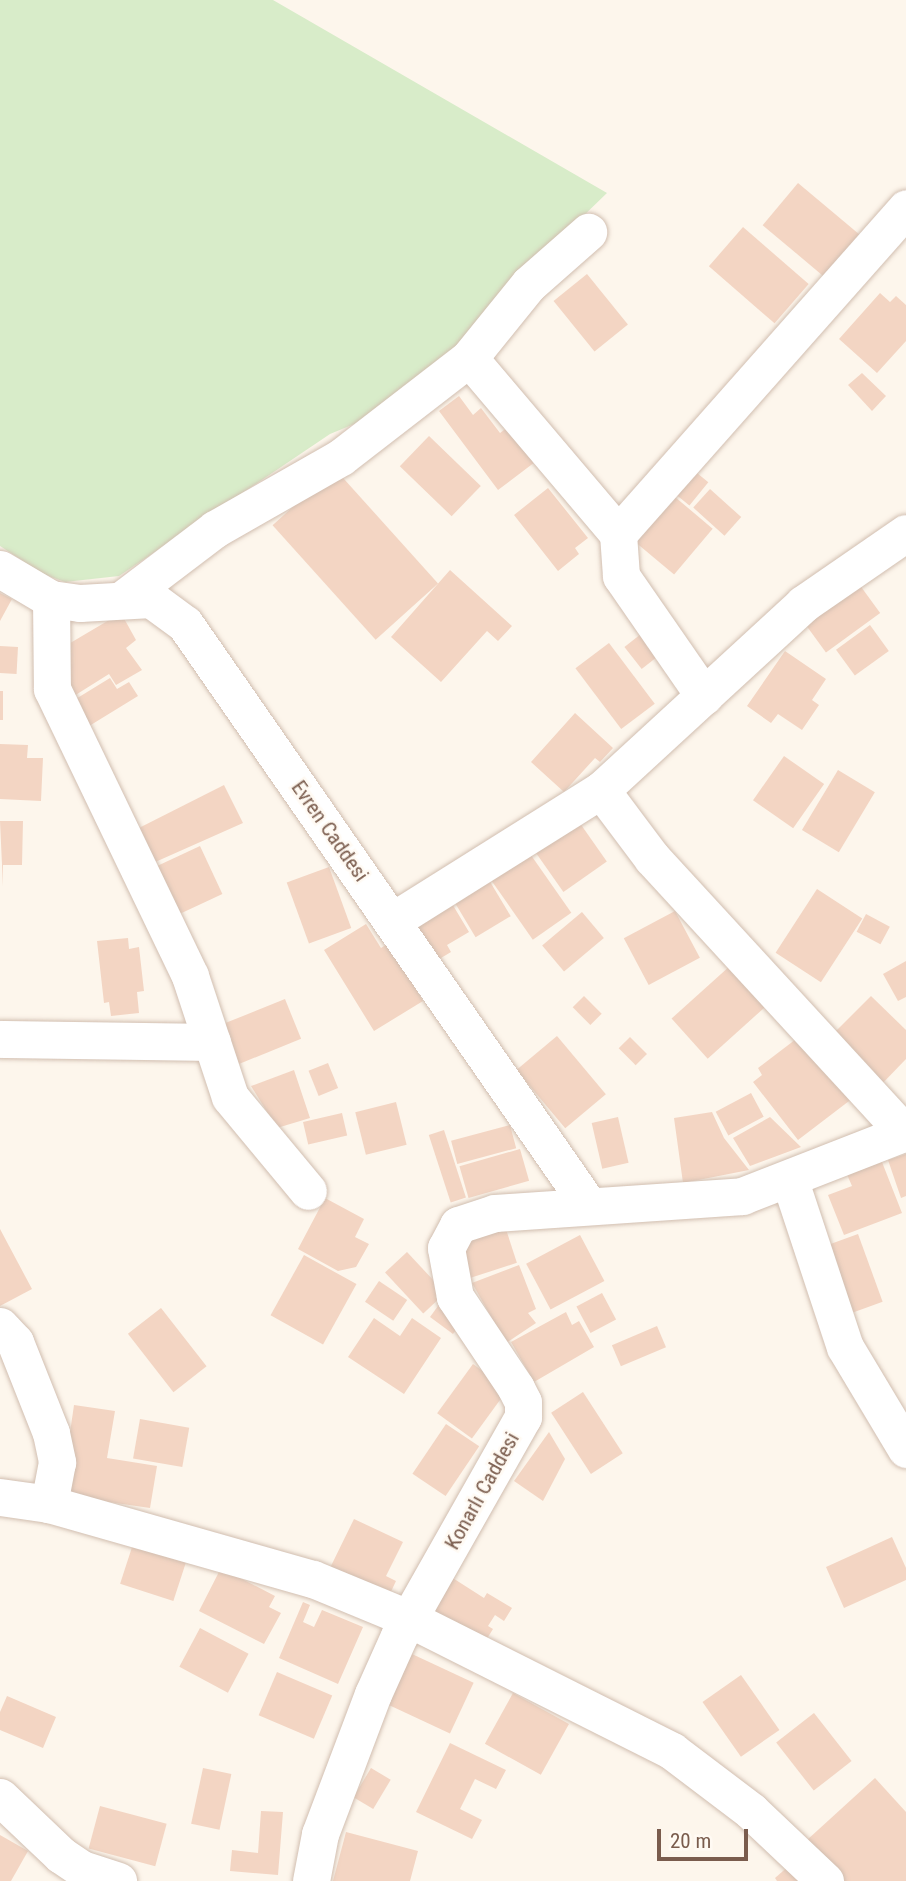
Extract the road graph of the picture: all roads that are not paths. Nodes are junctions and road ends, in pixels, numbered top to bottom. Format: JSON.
{"nodes":[{"id":1,"x":906,"y":208,"type":"edge"},
{"id":2,"x":588,"y":232,"type":"dead end"},
{"id":3,"x":469,"y":358,"type":"junction"},
{"id":4,"x":906,"y":533,"type":"edge"},
{"id":5,"x":618,"y":534,"type":"junction"},
{"id":6,"x":0,"y":569,"type":"edge"},
{"id":7,"x":51,"y":598,"type":"junction"},
{"id":8,"x":124,"y":598,"type":"junction"},
{"id":9,"x":704,"y":696,"type":"junction"},
{"id":10,"x":601,"y":790,"type":"junction"},
{"id":11,"x":393,"y":921,"type":"junction"},
{"id":12,"x":0,"y":1039,"type":"edge"},
{"id":13,"x":212,"y":1042,"type":"junction"},
{"id":14,"x":906,"y":1133,"type":"edge"},
{"id":15,"x":790,"y":1181,"type":"junction"},
{"id":16,"x":308,"y":1191,"type":"dead end"},
{"id":17,"x":589,"y":1206,"type":"junction"},
{"id":18,"x":0,"y":1326,"type":"edge"},
{"id":19,"x":906,"y":1449,"type":"edge"},
{"id":20,"x":0,"y":1497,"type":"edge"},
{"id":21,"x":49,"y":1504,"type":"junction"},
{"id":22,"x":410,"y":1619,"type":"junction"},
{"id":23,"x":0,"y":1797,"type":"edge"},
{"id":24,"x":118,"y":1881,"type":"edge"},
{"id":25,"x":311,"y":1881,"type":"edge"},
{"id":26,"x":825,"y":1881,"type":"edge"}],
"edges":[{"from":1,"to":5,"type":"street"},
{"from":2,"to":3,"type":"street"},
{"from":3,"to":5,"type":"street"},
{"from":3,"to":8,"type":"street"},
{"from":4,"to":9,"type":"street"},
{"from":5,"to":9,"type":"street"},
{"from":6,"to":7,"type":"street","name":"Evren Caddesi"},
{"from":7,"to":8,"type":"street","name":"Evren Caddesi"},
{"from":7,"to":13,"type":"street"},
{"from":8,"to":11,"type":"street","name":"Evren Caddesi"},
{"from":9,"to":10,"type":"street"},
{"from":10,"to":11,"type":"street"},
{"from":10,"to":14,"type":"street"},
{"from":11,"to":17,"type":"street","name":"Evren Caddesi"},
{"from":12,"to":13,"type":"street"},
{"from":13,"to":16,"type":"street"},
{"from":14,"to":15,"type":"street","name":"Konarlı Caddesi"},
{"from":15,"to":17,"type":"street","name":"Konarlı Caddesi"},
{"from":15,"to":19,"type":"street"},
{"from":17,"to":22,"type":"street","name":"Konarlı Caddesi"},
{"from":18,"to":21,"type":"street"},
{"from":20,"to":21,"type":"street"},
{"from":21,"to":22,"type":"street"},
{"from":22,"to":25,"type":"street","name":"Konarlı Caddesi"},
{"from":22,"to":26,"type":"street"},
{"from":23,"to":24,"type":"street"}]}
